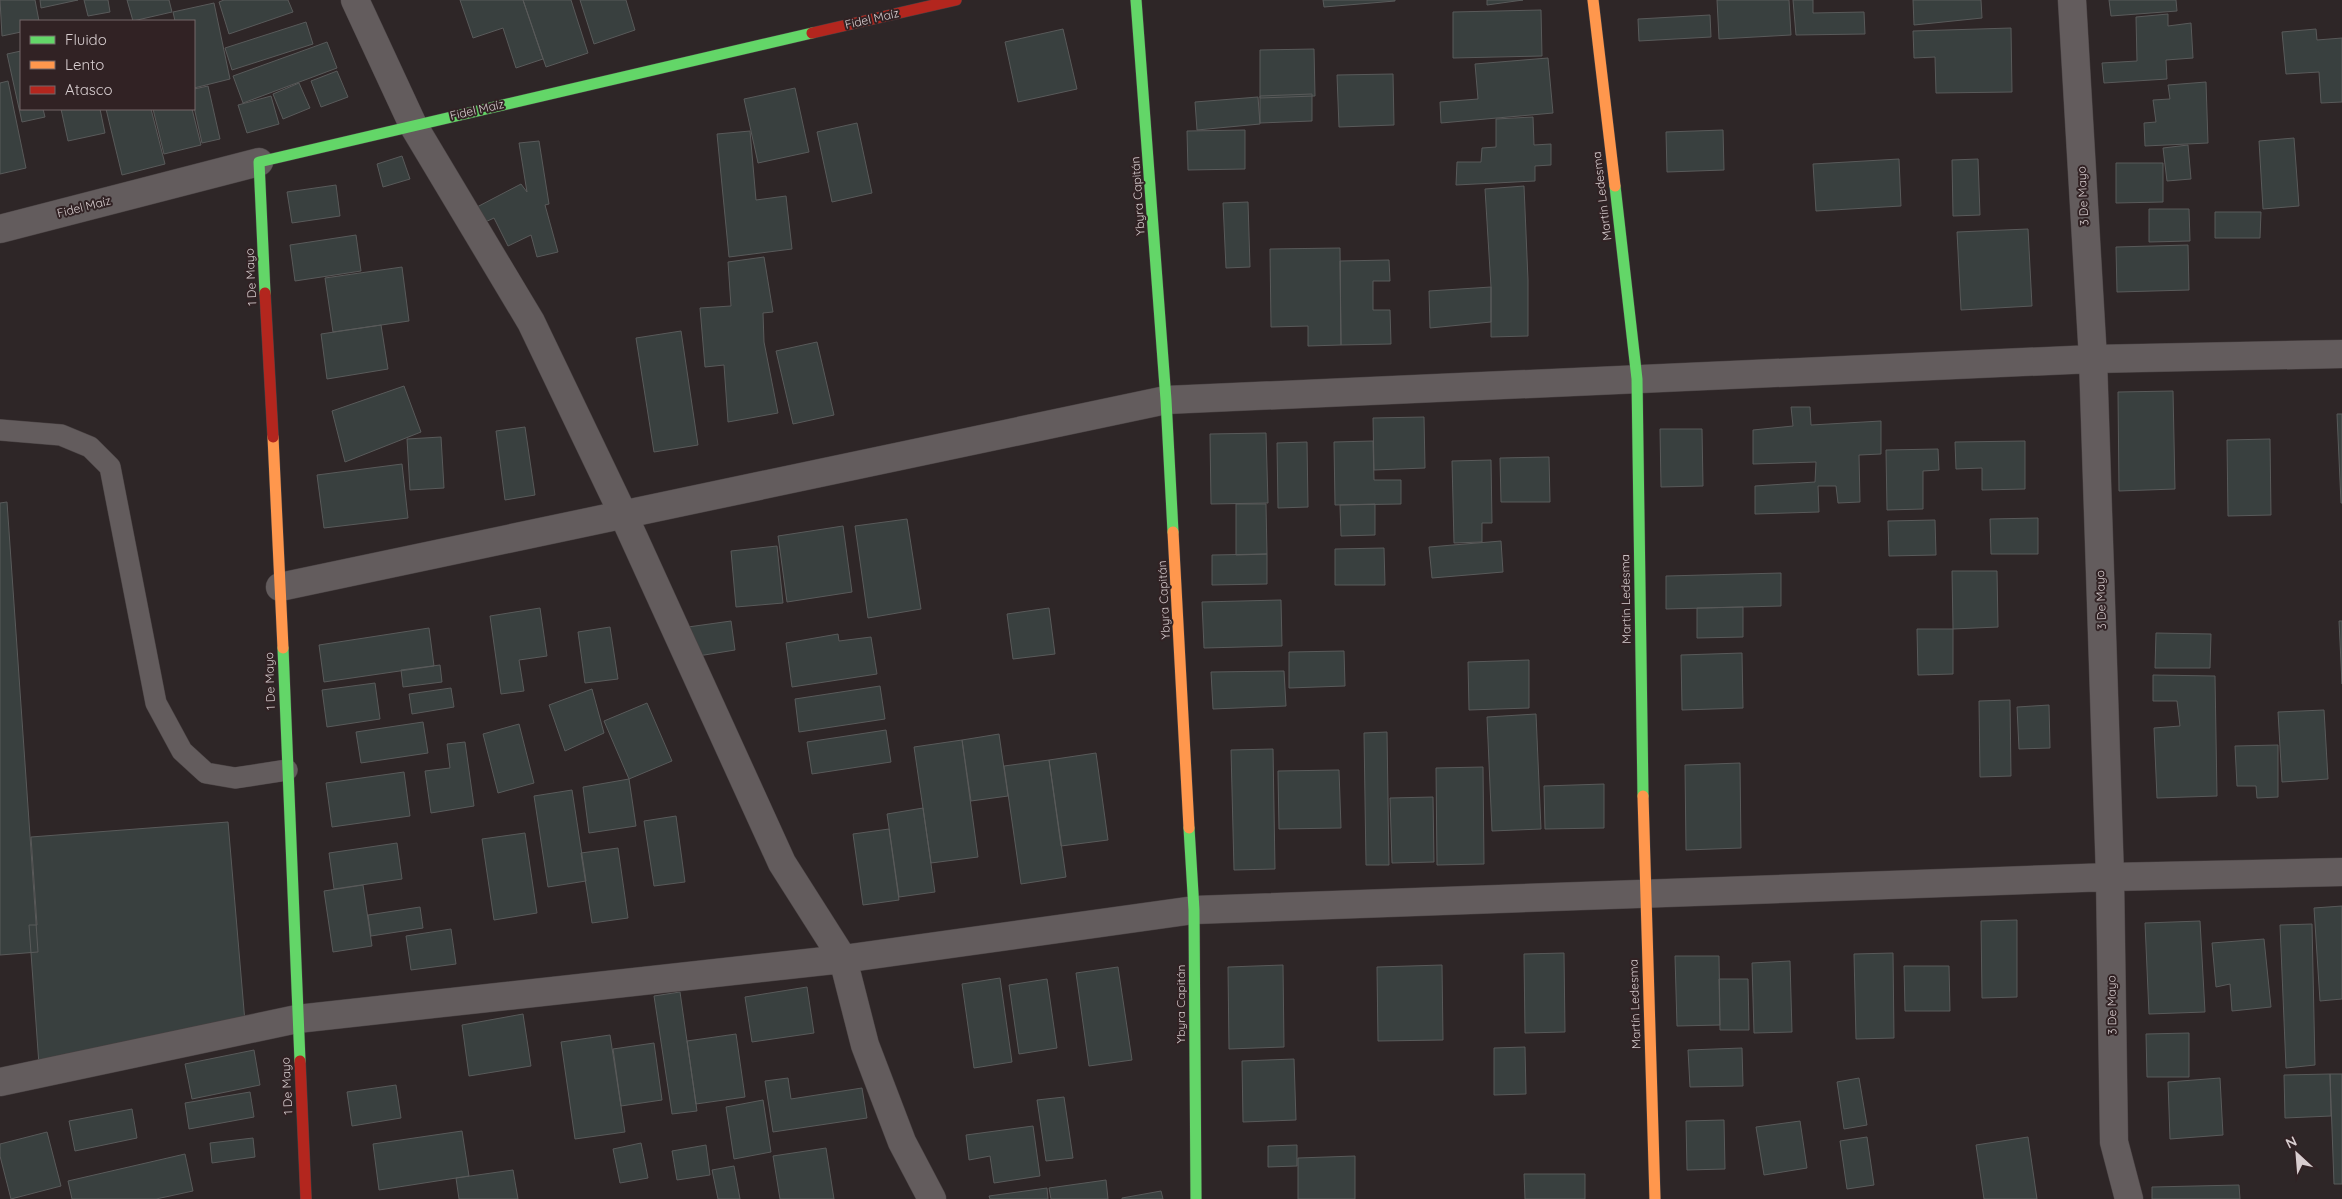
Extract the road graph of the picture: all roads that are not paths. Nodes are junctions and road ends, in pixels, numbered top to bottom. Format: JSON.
{"nodes":[{"id":1,"x":355,"y":0,"type":"edge"},
{"id":2,"x":956,"y":0,"type":"edge"},
{"id":3,"x":1136,"y":0,"type":"edge"},
{"id":4,"x":1593,"y":0,"type":"edge"},
{"id":5,"x":2072,"y":0,"type":"edge"},
{"id":6,"x":413,"y":125,"type":"junction"},
{"id":7,"x":259,"y":162,"type":"junction"},
{"id":8,"x":0,"y":229,"type":"edge"},
{"id":9,"x":2342,"y":354,"type":"edge"},
{"id":10,"x":2093,"y":359,"type":"junction"},
{"id":11,"x":1637,"y":379,"type":"junction"},
{"id":12,"x":1166,"y":400,"type":"junction"},
{"id":13,"x":0,"y":430,"type":"edge"},
{"id":14,"x":623,"y":514,"type":"junction"},
{"id":15,"x":280,"y":587,"type":"junction"},
{"id":16,"x":287,"y":770,"type":"junction"},
{"id":17,"x":2342,"y":872,"type":"edge"},
{"id":18,"x":2110,"y":877,"type":"junction"},
{"id":19,"x":1645,"y":895,"type":"junction"},
{"id":20,"x":1194,"y":910,"type":"junction"},
{"id":21,"x":843,"y":959,"type":"junction"},
{"id":22,"x":297,"y":1019,"type":"junction"},
{"id":23,"x":0,"y":1082,"type":"edge"},
{"id":24,"x":306,"y":1199,"type":"edge"},
{"id":25,"x":932,"y":1199,"type":"edge"},
{"id":26,"x":1196,"y":1199,"type":"edge"},
{"id":27,"x":1655,"y":1199,"type":"edge"},
{"id":28,"x":2129,"y":1199,"type":"edge"}],
"edges":[{"from":1,"to":6,"type":"street"},
{"from":2,"to":6,"type":"street","name":"Fidel Maíz"},
{"from":3,"to":12,"type":"street","name":"Ybyra Capitán"},
{"from":4,"to":11,"type":"street","name":"Martín Ledesma"},
{"from":5,"to":10,"type":"street","name":"3 De Mayo"},
{"from":6,"to":7,"type":"street","name":"Fidel Maíz"},
{"from":6,"to":14,"type":"street"},
{"from":7,"to":8,"type":"street","name":"Fidel Maíz"},
{"from":7,"to":15,"type":"street","name":"1 De Mayo"},
{"from":9,"to":10,"type":"street"},
{"from":10,"to":11,"type":"street"},
{"from":10,"to":18,"type":"street","name":"3 De Mayo"},
{"from":11,"to":12,"type":"street"},
{"from":11,"to":19,"type":"street","name":"Martín Ledesma"},
{"from":12,"to":14,"type":"street"},
{"from":12,"to":20,"type":"street","name":"Ybyra Capitán"},
{"from":13,"to":16,"type":"lane"},
{"from":14,"to":15,"type":"street"},
{"from":14,"to":21,"type":"street"},
{"from":15,"to":16,"type":"street","name":"1 De Mayo"},
{"from":16,"to":22,"type":"street","name":"1 De Mayo"},
{"from":17,"to":18,"type":"street"},
{"from":18,"to":19,"type":"street"},
{"from":18,"to":28,"type":"street","name":"3 De Mayo"},
{"from":19,"to":20,"type":"street"},
{"from":19,"to":27,"type":"street","name":"Martín Ledesma"},
{"from":20,"to":21,"type":"street"},
{"from":20,"to":26,"type":"street","name":"Ybyra Capitán"},
{"from":21,"to":22,"type":"street"},
{"from":21,"to":25,"type":"street"},
{"from":22,"to":23,"type":"street"},
{"from":22,"to":24,"type":"street","name":"1 De Mayo"}]}
